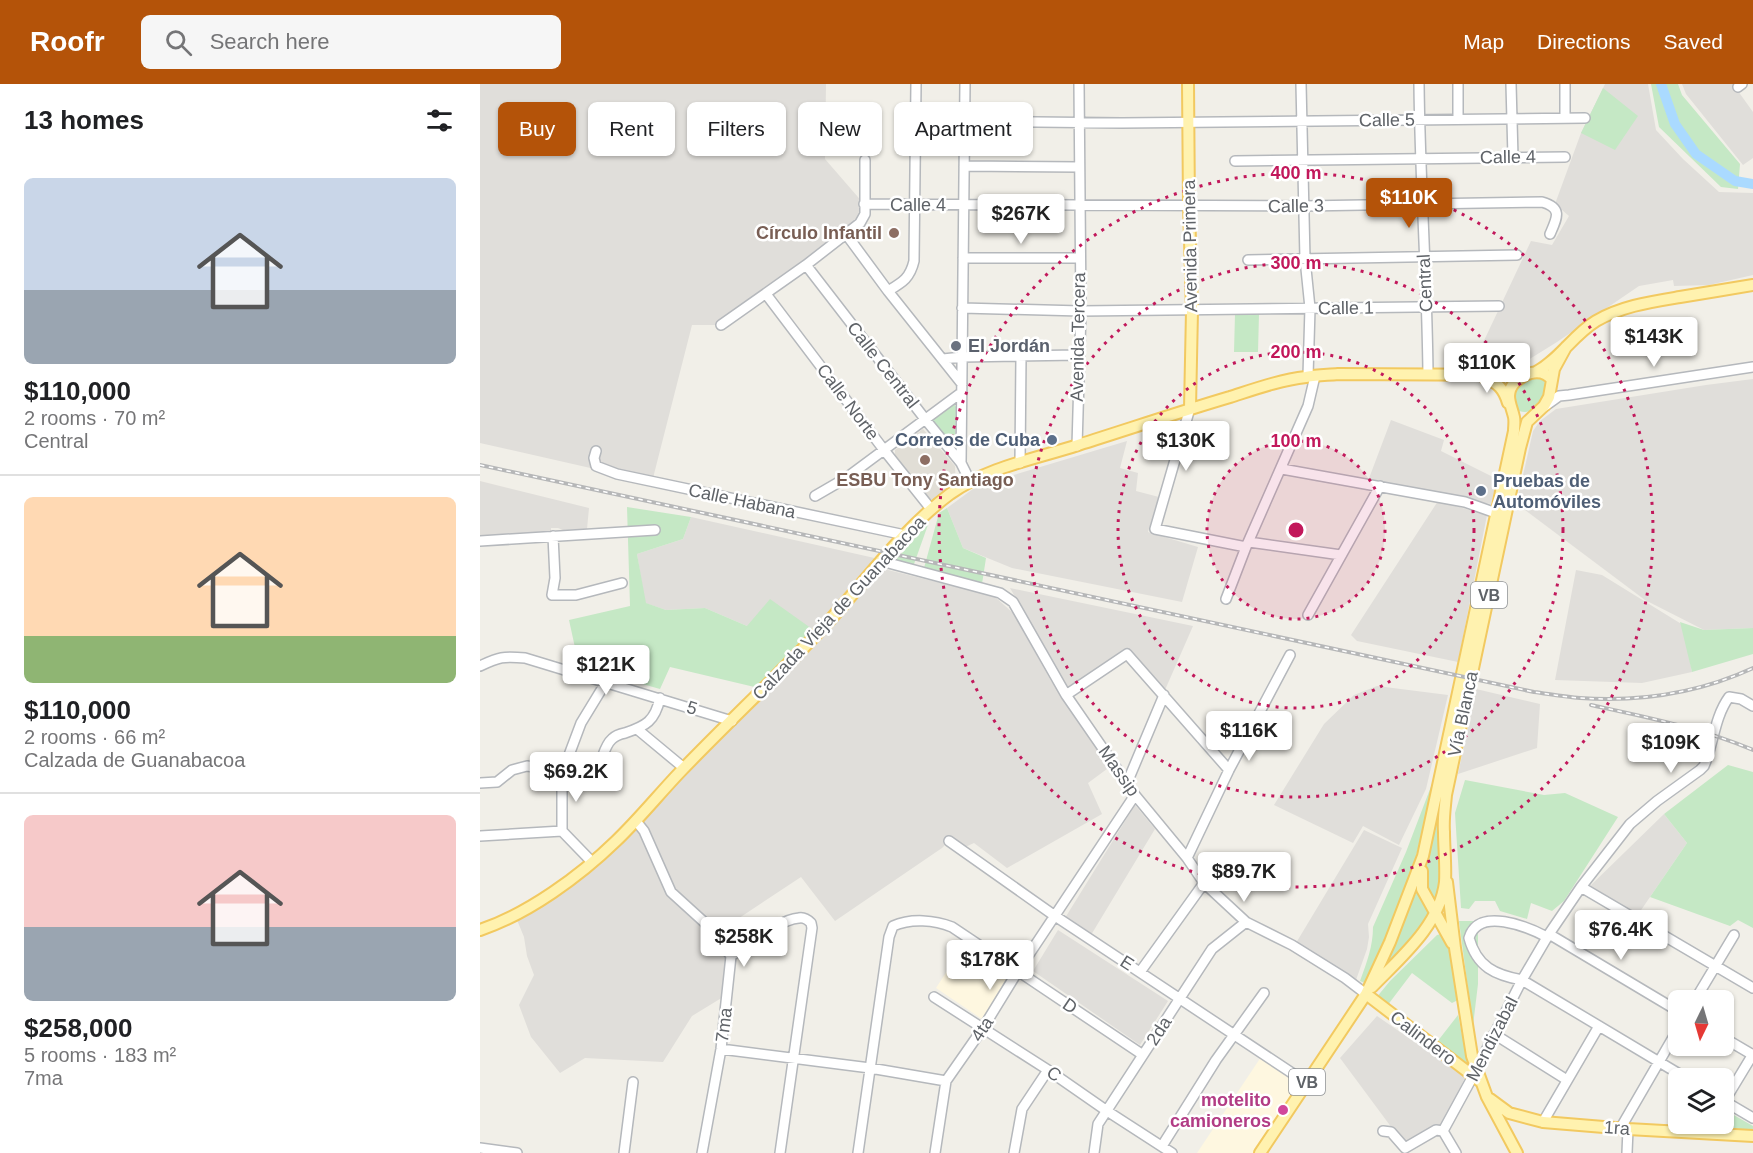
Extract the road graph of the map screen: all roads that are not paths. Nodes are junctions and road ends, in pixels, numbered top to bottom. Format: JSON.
{"nodes":[{"id":1,"x":916,"y":84,"type":"edge"},
{"id":2,"x":965,"y":84,"type":"edge"},
{"id":3,"x":1079,"y":84,"type":"edge"},
{"id":4,"x":1188,"y":84,"type":"edge"},
{"id":5,"x":1301,"y":84,"type":"edge"},
{"id":6,"x":1419,"y":84,"type":"edge"},
{"id":7,"x":1458,"y":84,"type":"edge"},
{"id":8,"x":1511,"y":84,"type":"edge"},
{"id":9,"x":1564,"y":84,"type":"edge"},
{"id":10,"x":965,"y":102,"type":"edge"},
{"id":11,"x":1511,"y":118,"type":"junction"},
{"id":12,"x":1565,"y":118,"type":"junction"},
{"id":13,"x":1586,"y":118,"type":"dead end"},
{"id":14,"x":1419,"y":119,"type":"junction"},
{"id":15,"x":1458,"y":119,"type":"junction"},
{"id":16,"x":1302,"y":121,"type":"junction"},
{"id":17,"x":1033,"y":122,"type":"edge"},
{"id":18,"x":1188,"y":122,"type":"junction"},
{"id":19,"x":1079,"y":123,"type":"junction"},
{"id":20,"x":964,"y":156,"type":"edge"},
{"id":21,"x":1513,"y":157,"type":"junction"},
{"id":22,"x":1565,"y":157,"type":"dead end"},
{"id":23,"x":1420,"y":158,"type":"junction"},
{"id":24,"x":865,"y":160,"type":"dead end"},
{"id":25,"x":1235,"y":161,"type":"dead end"},
{"id":26,"x":1303,"y":161,"type":"junction"},
{"id":27,"x":964,"y":166,"type":"junction"},
{"id":28,"x":1079,"y":167,"type":"junction"},
{"id":29,"x":1422,"y":203,"type":"junction"},
{"id":30,"x":864,"y":204,"type":"junction"},
{"id":31,"x":915,"y":204,"type":"junction"},
{"id":32,"x":963,"y":205,"type":"junction"},
{"id":33,"x":1079,"y":205,"type":"junction"},
{"id":34,"x":1189,"y":206,"type":"junction"},
{"id":35,"x":1304,"y":206,"type":"junction"},
{"id":36,"x":846,"y":234,"type":"junction"},
{"id":37,"x":1550,"y":234,"type":"dead end"},
{"id":38,"x":1517,"y":255,"type":"dead end"},
{"id":39,"x":1424,"y":256,"type":"junction"},
{"id":40,"x":963,"y":258,"type":"junction"},
{"id":41,"x":1080,"y":258,"type":"junction"},
{"id":42,"x":1305,"y":259,"type":"junction"},
{"id":43,"x":1248,"y":260,"type":"dead end"},
{"id":44,"x":806,"y":265,"type":"junction"},
{"id":45,"x":1753,"y":285,"type":"edge"},
{"id":46,"x":888,"y":291,"type":"junction"},
{"id":47,"x":766,"y":294,"type":"junction"},
{"id":48,"x":1427,"y":306,"type":"junction"},
{"id":49,"x":1499,"y":306,"type":"dead end"},
{"id":50,"x":962,"y":308,"type":"junction"},
{"id":51,"x":1310,"y":308,"type":"junction"},
{"id":52,"x":1081,"y":311,"type":"junction"},
{"id":53,"x":1192,"y":311,"type":"junction"},
{"id":54,"x":721,"y":325,"type":"dead end"},
{"id":55,"x":1566,"y":347,"type":"junction"},
{"id":56,"x":1078,"y":355,"type":"junction"},
{"id":57,"x":1021,"y":356,"type":"junction"},
{"id":58,"x":962,"y":357,"type":"junction"},
{"id":59,"x":943,"y":359,"type":"junction"},
{"id":60,"x":1753,"y":367,"type":"edge"},
{"id":61,"x":1530,"y":373,"type":"junction"},
{"id":62,"x":1428,"y":374,"type":"junction"},
{"id":63,"x":1474,"y":374,"type":"junction"},
{"id":64,"x":1312,"y":376,"type":"junction"},
{"id":65,"x":1552,"y":383,"type":"junction"},
{"id":66,"x":962,"y":388,"type":"junction"},
{"id":67,"x":1559,"y":396,"type":"junction"},
{"id":68,"x":1190,"y":408,"type":"junction"},
{"id":69,"x":1511,"y":409,"type":"junction"},
{"id":70,"x":1535,"y":415,"type":"junction"},
{"id":71,"x":925,"y":419,"type":"junction"},
{"id":72,"x":1077,"y":446,"type":"junction"},
{"id":73,"x":884,"y":450,"type":"junction"},
{"id":74,"x":596,"y":451,"type":"dead end"},
{"id":75,"x":961,"y":463,"type":"junction"},
{"id":76,"x":1020,"y":463,"type":"junction"},
{"id":77,"x":1281,"y":469,"type":"junction"},
{"id":78,"x":970,"y":481,"type":"junction"},
{"id":79,"x":1380,"y":486,"type":"junction"},
{"id":80,"x":815,"y":496,"type":"dead end"},
{"id":81,"x":931,"y":509,"type":"junction"},
{"id":82,"x":1496,"y":513,"type":"junction"},
{"id":83,"x":655,"y":530,"type":"dead end"},
{"id":84,"x":904,"y":535,"type":"junction"},
{"id":85,"x":553,"y":536,"type":"junction"},
{"id":86,"x":480,"y":541,"type":"edge"},
{"id":87,"x":1247,"y":544,"type":"junction"},
{"id":88,"x":1341,"y":555,"type":"junction"},
{"id":89,"x":881,"y":561,"type":"junction"},
{"id":90,"x":622,"y":583,"type":"dead end"},
{"id":91,"x":1226,"y":599,"type":"dead end"},
{"id":92,"x":1308,"y":615,"type":"dead end"},
{"id":93,"x":1290,"y":656,"type":"dead end"},
{"id":94,"x":480,"y":666,"type":"edge"},
{"id":95,"x":606,"y":682,"type":"junction"},
{"id":96,"x":1164,"y":694,"type":"junction"},
{"id":97,"x":1066,"y":695,"type":"junction"},
{"id":98,"x":660,"y":698,"type":"junction"},
{"id":99,"x":1753,"y":706,"type":"edge"},
{"id":100,"x":732,"y":721,"type":"junction"},
{"id":101,"x":637,"y":729,"type":"junction"},
{"id":102,"x":599,"y":765,"type":"dead end"},
{"id":103,"x":684,"y":768,"type":"junction"},
{"id":104,"x":1229,"y":770,"type":"junction"},
{"id":105,"x":560,"y":779,"type":"junction"},
{"id":106,"x":480,"y":783,"type":"edge"},
{"id":107,"x":1127,"y":783,"type":"junction"},
{"id":108,"x":1135,"y":795,"type":"junction"},
{"id":109,"x":636,"y":821,"type":"junction"},
{"id":110,"x":562,"y":831,"type":"junction"},
{"id":111,"x":480,"y":836,"type":"edge"},
{"id":112,"x":949,"y":841,"type":"dead end"},
{"id":113,"x":1423,"y":855,"type":"junction"},
{"id":114,"x":1187,"y":858,"type":"junction"},
{"id":115,"x":592,"y":862,"type":"junction"},
{"id":116,"x":1445,"y":870,"type":"junction"},
{"id":117,"x":1204,"y":883,"type":"junction"},
{"id":118,"x":1581,"y":887,"type":"junction"},
{"id":119,"x":1435,"y":913,"type":"junction"},
{"id":120,"x":1055,"y":916,"type":"junction"},
{"id":121,"x":1246,"y":922,"type":"junction"},
{"id":122,"x":480,"y":930,"type":"edge"},
{"id":123,"x":1425,"y":930,"type":"junction"},
{"id":124,"x":1446,"y":933,"type":"junction"},
{"id":125,"x":1734,"y":935,"type":"dead end"},
{"id":126,"x":1548,"y":936,"type":"junction"},
{"id":127,"x":1455,"y":948,"type":"junction"},
{"id":128,"x":731,"y":956,"type":"junction"},
{"id":129,"x":1715,"y":966,"type":"junction"},
{"id":130,"x":1018,"y":971,"type":"junction"},
{"id":131,"x":1140,"y":972,"type":"junction"},
{"id":132,"x":1522,"y":980,"type":"junction"},
{"id":133,"x":1753,"y":988,"type":"edge"},
{"id":134,"x":1701,"y":990,"type":"edge"},
{"id":135,"x":1264,"y":993,"type":"dead end"},
{"id":136,"x":1366,"y":994,"type":"junction"},
{"id":137,"x":934,"y":997,"type":"dead end"},
{"id":138,"x":1180,"y":998,"type":"junction"},
{"id":139,"x":1668,"y":1005,"type":"edge"},
{"id":140,"x":1599,"y":1026,"type":"junction"},
{"id":141,"x":983,"y":1028,"type":"junction"},
{"id":142,"x":1494,"y":1034,"type":"junction"},
{"id":143,"x":1234,"y":1035,"type":"junction"},
{"id":144,"x":1734,"y":1044,"type":"edge"},
{"id":145,"x":1668,"y":1046,"type":"edge"},
{"id":146,"x":721,"y":1049,"type":"junction"},
{"id":147,"x":1753,"y":1054,"type":"edge"},
{"id":148,"x":1143,"y":1055,"type":"junction"},
{"id":149,"x":793,"y":1057,"type":"junction"},
{"id":150,"x":1659,"y":1062,"type":"junction"},
{"id":151,"x":870,"y":1068,"type":"junction"},
{"id":152,"x":1669,"y":1068,"type":"edge"},
{"id":153,"x":1048,"y":1070,"type":"junction"},
{"id":154,"x":1477,"y":1076,"type":"junction"},
{"id":155,"x":1568,"y":1080,"type":"junction"},
{"id":156,"x":633,"y":1082,"type":"dead end"},
{"id":157,"x":946,"y":1082,"type":"junction"},
{"id":158,"x":1307,"y":1083,"type":"junction"},
{"id":159,"x":1734,"y":1085,"type":"edge"},
{"id":160,"x":1487,"y":1097,"type":"junction"},
{"id":161,"x":1734,"y":1107,"type":"edge"},
{"id":162,"x":1107,"y":1111,"type":"junction"},
{"id":163,"x":1753,"y":1118,"type":"edge"},
{"id":164,"x":1543,"y":1122,"type":"junction"},
{"id":165,"x":1668,"y":1128,"type":"edge"},
{"id":166,"x":1624,"y":1129,"type":"junction"},
{"id":167,"x":1383,"y":1131,"type":"dead end"},
{"id":168,"x":1443,"y":1131,"type":"junction"},
{"id":169,"x":1734,"y":1133,"type":"edge"},
{"id":170,"x":1753,"y":1136,"type":"edge"},
{"id":171,"x":1162,"y":1146,"type":"junction"},
{"id":172,"x":480,"y":1148,"type":"edge"},
{"id":173,"x":1512,"y":1152,"type":"edge"},
{"id":174,"x":517,"y":1153,"type":"edge"},
{"id":175,"x":624,"y":1153,"type":"edge"},
{"id":176,"x":702,"y":1153,"type":"edge"},
{"id":177,"x":780,"y":1153,"type":"edge"},
{"id":178,"x":858,"y":1153,"type":"edge"},
{"id":179,"x":935,"y":1153,"type":"edge"},
{"id":180,"x":1014,"y":1153,"type":"edge"},
{"id":181,"x":1094,"y":1153,"type":"edge"},
{"id":182,"x":1172,"y":1153,"type":"edge"},
{"id":183,"x":1260,"y":1153,"type":"edge"},
{"id":184,"x":1456,"y":1153,"type":"edge"},
{"id":185,"x":1627,"y":1153,"type":"edge"}],
"edges":[{"from":1,"to":31,"type":"street"},
{"from":2,"to":10,"type":"street"},
{"from":3,"to":19,"type":"street","name":"Avenida Tercera"},
{"from":4,"to":18,"type":"main road","name":"Avenida Primera"},
{"from":5,"to":16,"type":"street"},
{"from":6,"to":14,"type":"street","name":"Central"},
{"from":7,"to":15,"type":"street"},
{"from":8,"to":11,"type":"street"},
{"from":9,"to":12,"type":"street"},
{"from":11,"to":12,"type":"street","name":"Calle 5"},
{"from":11,"to":15,"type":"street","name":"Calle 5"},
{"from":11,"to":21,"type":"street"},
{"from":12,"to":13,"type":"street","name":"Calle 5"},
{"from":14,"to":15,"type":"street","name":"Calle 5"},
{"from":14,"to":16,"type":"street","name":"Calle 5"},
{"from":14,"to":23,"type":"street","name":"Central"},
{"from":16,"to":18,"type":"street","name":"Calle 5"},
{"from":16,"to":26,"type":"street"},
{"from":17,"to":19,"type":"street","name":"Calle 5"},
{"from":18,"to":19,"type":"street","name":"Calle 5"},
{"from":18,"to":34,"type":"main road","name":"Avenida Primera"},
{"from":19,"to":28,"type":"street","name":"Avenida Tercera"},
{"from":20,"to":27,"type":"street"},
{"from":21,"to":22,"type":"street","name":"Calle 4"},
{"from":21,"to":23,"type":"street","name":"Calle 4"},
{"from":23,"to":26,"type":"street","name":"Calle 4"},
{"from":23,"to":29,"type":"street","name":"Central"},
{"from":24,"to":30,"type":"street"},
{"from":25,"to":26,"type":"street","name":"Calle 4"},
{"from":26,"to":35,"type":"street"},
{"from":27,"to":28,"type":"street"},
{"from":27,"to":32,"type":"street"},
{"from":28,"to":33,"type":"street","name":"Avenida Tercera"},
{"from":29,"to":35,"type":"street","name":"Calle 3"},
{"from":29,"to":37,"type":"street","name":"Calle 3"},
{"from":29,"to":39,"type":"street","name":"Central"},
{"from":30,"to":31,"type":"street","name":"Calle 4"},
{"from":30,"to":36,"type":"street"},
{"from":31,"to":32,"type":"street","name":"Calle 4"},
{"from":31,"to":46,"type":"street"},
{"from":32,"to":33,"type":"street","name":"Calle 4"},
{"from":32,"to":40,"type":"street"},
{"from":33,"to":34,"type":"street","name":"Calle 4"},
{"from":33,"to":41,"type":"street","name":"Avenida Tercera"},
{"from":34,"to":35,"type":"street","name":"Calle 3"},
{"from":34,"to":53,"type":"main road","name":"Avenida Primera"},
{"from":35,"to":42,"type":"street"},
{"from":36,"to":44,"type":"street"},
{"from":36,"to":46,"type":"street"},
{"from":38,"to":39,"type":"street"},
{"from":39,"to":42,"type":"street"},
{"from":39,"to":48,"type":"street","name":"Central"},
{"from":40,"to":41,"type":"street"},
{"from":40,"to":50,"type":"street"},
{"from":41,"to":52,"type":"street","name":"Avenida Tercera"},
{"from":42,"to":43,"type":"street"},
{"from":42,"to":51,"type":"street"},
{"from":44,"to":47,"type":"street"},
{"from":44,"to":71,"type":"street","name":"Calle Central"},
{"from":45,"to":55,"type":"main road","number":"VB"},
{"from":46,"to":59,"type":"street"},
{"from":47,"to":54,"type":"street"},
{"from":47,"to":73,"type":"street","name":"Calle Norte"},
{"from":48,"to":49,"type":"street","name":"Calle 1"},
{"from":48,"to":51,"type":"street","name":"Calle 1"},
{"from":48,"to":62,"type":"street","name":"Central"},
{"from":50,"to":52,"type":"street","name":"Calle 1"},
{"from":50,"to":58,"type":"street"},
{"from":51,"to":53,"type":"street","name":"Calle 1"},
{"from":51,"to":64,"type":"street"},
{"from":52,"to":53,"type":"street","name":"Calle 1"},
{"from":52,"to":56,"type":"street","name":"Avenida Tercera"},
{"from":53,"to":68,"type":"main road","name":"Avenida Primera"},
{"from":55,"to":61,"type":"main road","number":"VB"},
{"from":55,"to":65,"type":"main road","number":"VB"},
{"from":56,"to":57,"type":"street"},
{"from":56,"to":72,"type":"street","name":"Avenida Tercera"},
{"from":57,"to":58,"type":"street"},
{"from":57,"to":76,"type":"street"},
{"from":58,"to":59,"type":"street"},
{"from":58,"to":66,"type":"street"},
{"from":59,"to":66,"type":"street"},
{"from":60,"to":67,"type":"street"},
{"from":61,"to":63,"type":"main road","name":"Calzada Vieja de Guanabacoa"},
{"from":61,"to":65,"type":"main road"},
{"from":61,"to":69,"type":"main road","number":"VB"},
{"from":62,"to":63,"type":"main road","name":"Calzada Vieja de Guanabacoa"},
{"from":62,"to":64,"type":"main road","name":"Calzada Vieja de Guanabacoa"},
{"from":63,"to":69,"type":"main road"},
{"from":64,"to":68,"type":"main road","name":"Calzada Vieja de Guanabacoa"},
{"from":64,"to":77,"type":"street"},
{"from":65,"to":67,"type":"street"},
{"from":65,"to":70,"type":"main road","number":"VB"},
{"from":66,"to":71,"type":"street"},
{"from":66,"to":75,"type":"street"},
{"from":67,"to":70,"type":"street"},
{"from":68,"to":72,"type":"main road","name":"Calzada Vieja de Guanabacoa"},
{"from":68,"to":87,"type":"street"},
{"from":69,"to":70,"type":"main road"},
{"from":69,"to":82,"type":"main road","name":"Vía Blanca","number":"VB"},
{"from":70,"to":116,"type":"main road","name":"Vía Blanca","number":"VB"},
{"from":71,"to":73,"type":"street"},
{"from":71,"to":75,"type":"street","name":"Calle Central"},
{"from":72,"to":76,"type":"main road","name":"Calzada Vieja de Guanabacoa"},
{"from":73,"to":80,"type":"street"},
{"from":73,"to":81,"type":"street","name":"Calle Norte"},
{"from":74,"to":84,"type":"street","name":"Calle Habana"},
{"from":75,"to":78,"type":"street"},
{"from":76,"to":78,"type":"main road","name":"Calzada Vieja de Guanabacoa"},
{"from":77,"to":79,"type":"street"},
{"from":77,"to":87,"type":"street"},
{"from":78,"to":81,"type":"main road","name":"Calzada Vieja de Guanabacoa"},
{"from":79,"to":82,"type":"street"},
{"from":79,"to":88,"type":"street"},
{"from":81,"to":84,"type":"main road","name":"Calzada Vieja de Guanabacoa"},
{"from":82,"to":113,"type":"main road","name":"Vía Blanca","number":"VB"},
{"from":83,"to":85,"type":"street"},
{"from":84,"to":89,"type":"main road","name":"Calzada Vieja de Guanabacoa"},
{"from":85,"to":86,"type":"street"},
{"from":85,"to":90,"type":"street"},
{"from":87,"to":88,"type":"street"},
{"from":87,"to":91,"type":"street"},
{"from":88,"to":92,"type":"street"},
{"from":89,"to":97,"type":"street","name":"Massip"},
{"from":89,"to":100,"type":"main road","name":"Calzada Vieja de Guanabacoa"},
{"from":93,"to":104,"type":"street"},
{"from":94,"to":95,"type":"street","name":"5"},
{"from":95,"to":98,"type":"street","name":"5"},
{"from":95,"to":105,"type":"street"},
{"from":96,"to":97,"type":"street"},
{"from":96,"to":104,"type":"street"},
{"from":96,"to":107,"type":"street"},
{"from":97,"to":107,"type":"street","name":"Massip"},
{"from":98,"to":100,"type":"street","name":"5"},
{"from":98,"to":101,"type":"street"},
{"from":99,"to":118,"type":"street","name":"Mendizabal"},
{"from":100,"to":103,"type":"main road","name":"Calzada Vieja de Guanabacoa"},
{"from":101,"to":102,"type":"street"},
{"from":101,"to":103,"type":"street"},
{"from":103,"to":109,"type":"main road","name":"Calzada Vieja de Guanabacoa"},
{"from":104,"to":114,"type":"street"},
{"from":105,"to":106,"type":"street"},
{"from":105,"to":110,"type":"street"},
{"from":107,"to":108,"type":"street","name":"Massip"},
{"from":108,"to":114,"type":"street","name":"Massip"},
{"from":108,"to":120,"type":"street","name":"4ta"},
{"from":109,"to":115,"type":"main road","name":"Calzada Vieja de Guanabacoa"},
{"from":109,"to":128,"type":"street"},
{"from":110,"to":111,"type":"street"},
{"from":110,"to":115,"type":"street"},
{"from":112,"to":120,"type":"street","name":"E"},
{"from":113,"to":119,"type":"main road"},
{"from":113,"to":136,"type":"main road","name":"Vía Blanca","number":"VB"},
{"from":114,"to":117,"type":"street","name":"Massip"},
{"from":115,"to":122,"type":"main road","name":"Calzada Vieja de Guanabacoa"},
{"from":116,"to":119,"type":"main road","name":"Vía Blanca","number":"VB"},
{"from":116,"to":127,"type":"main road"},
{"from":117,"to":121,"type":"street","name":"Massip"},
{"from":117,"to":131,"type":"street"},
{"from":118,"to":126,"type":"street","name":"Mendizabal"},
{"from":118,"to":129,"type":"street"},
{"from":119,"to":123,"type":"main road","name":"Vía Blanca","number":"VB"},
{"from":119,"to":124,"type":"main road"},
{"from":120,"to":130,"type":"street","name":"4ta"},
{"from":120,"to":131,"type":"street","name":"E"},
{"from":121,"to":136,"type":"street","name":"Massip"},
{"from":121,"to":138,"type":"street","name":"2da"},
{"from":123,"to":124,"type":"main road"},
{"from":123,"to":136,"type":"main road","name":"Vía Blanca","number":"VB"},
{"from":124,"to":127,"type":"main road"},
{"from":125,"to":129,"type":"street"},
{"from":126,"to":132,"type":"street","name":"Mendizabal"},
{"from":126,"to":132,"type":"street"},
{"from":126,"to":139,"type":"street"},
{"from":127,"to":154,"type":"main road"},
{"from":128,"to":146,"type":"street","name":"7ma"},
{"from":128,"to":149,"type":"street"},
{"from":129,"to":133,"type":"street"},
{"from":129,"to":134,"type":"street"},
{"from":130,"to":141,"type":"street","name":"4ta"},
{"from":130,"to":148,"type":"street","name":"D"},
{"from":130,"to":151,"type":"street","name":"D"},
{"from":131,"to":138,"type":"street","name":"E"},
{"from":132,"to":140,"type":"street"},
{"from":132,"to":142,"type":"street","name":"Mendizabal"},
{"from":135,"to":143,"type":"street"},
{"from":136,"to":154,"type":"main road","name":"Calindero"},
{"from":136,"to":158,"type":"main road","name":"Vía Blanca","number":"VB"},
{"from":137,"to":141,"type":"street","name":"C"},
{"from":138,"to":143,"type":"street","name":"E"},
{"from":138,"to":148,"type":"street","name":"2da"},
{"from":140,"to":150,"type":"street"},
{"from":140,"to":155,"type":"street"},
{"from":141,"to":153,"type":"street","name":"C"},
{"from":141,"to":157,"type":"street","name":"4ta"},
{"from":142,"to":154,"type":"street","name":"Mendizabal"},
{"from":142,"to":155,"type":"street"},
{"from":143,"to":158,"type":"street","name":"E"},
{"from":143,"to":171,"type":"street"},
{"from":144,"to":147,"type":"street"},
{"from":145,"to":150,"type":"street"},
{"from":146,"to":149,"type":"street"},
{"from":146,"to":176,"type":"street","name":"7ma"},
{"from":147,"to":159,"type":"street"},
{"from":148,"to":162,"type":"street","name":"2da"},
{"from":149,"to":151,"type":"street"},
{"from":149,"to":177,"type":"street"},
{"from":150,"to":152,"type":"street"},
{"from":150,"to":166,"type":"street"},
{"from":151,"to":157,"type":"street"},
{"from":151,"to":178,"type":"street"},
{"from":153,"to":162,"type":"street","name":"C"},
{"from":153,"to":180,"type":"street"},
{"from":154,"to":160,"type":"main road"},
{"from":154,"to":168,"type":"street","name":"Mendizabal"},
{"from":155,"to":164,"type":"street"},
{"from":156,"to":175,"type":"street"},
{"from":157,"to":179,"type":"street","name":"4ta"},
{"from":158,"to":183,"type":"main road","name":"Vía Blanca","number":"VB"},
{"from":160,"to":164,"type":"main road","name":"1ra"},
{"from":160,"to":173,"type":"main road"},
{"from":161,"to":163,"type":"street"},
{"from":162,"to":171,"type":"street","name":"C"},
{"from":162,"to":181,"type":"street","name":"2da"},
{"from":164,"to":166,"type":"main road","name":"1ra"},
{"from":165,"to":166,"type":"main road","name":"1ra"},
{"from":166,"to":185,"type":"street"},
{"from":167,"to":168,"type":"street"},
{"from":168,"to":184,"type":"street"},
{"from":169,"to":170,"type":"main road","name":"1ra"},
{"from":171,"to":182,"type":"street","name":"C"},
{"from":172,"to":174,"type":"street"}]}
